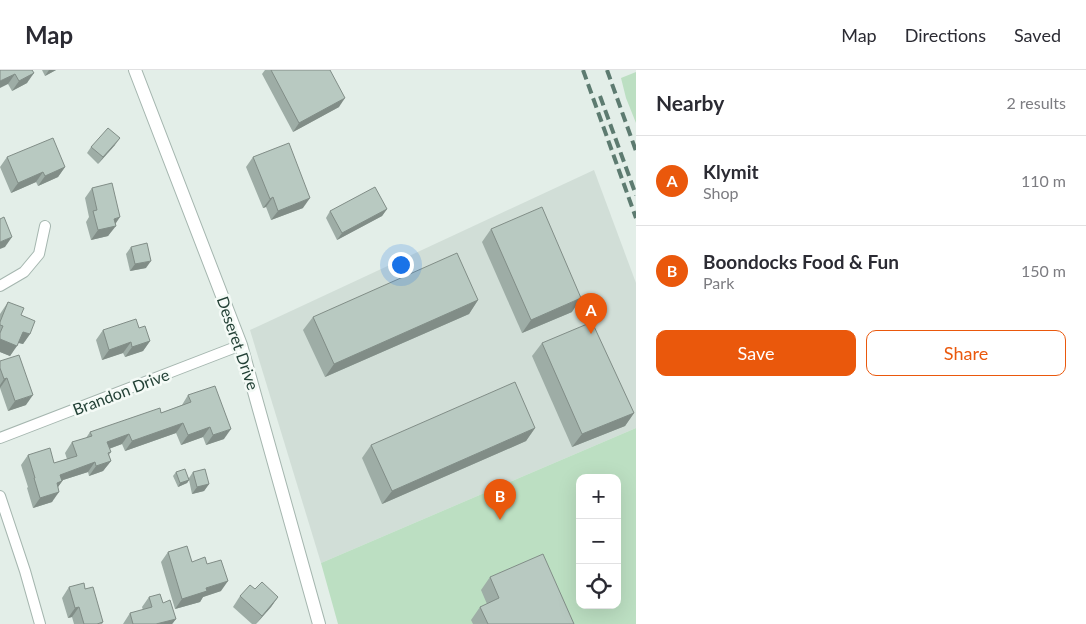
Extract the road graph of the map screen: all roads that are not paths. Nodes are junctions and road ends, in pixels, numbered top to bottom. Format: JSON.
{"nodes":[{"id":1,"x":134,"y":70,"type":"edge"},
{"id":2,"x":46,"y":226,"type":"dead end"},
{"id":3,"x":0,"y":286,"type":"edge"},
{"id":4,"x":241,"y":345,"type":"junction"},
{"id":5,"x":0,"y":438,"type":"edge"},
{"id":6,"x":0,"y":496,"type":"edge"},
{"id":7,"x":40,"y":624,"type":"edge"},
{"id":8,"x":320,"y":624,"type":"edge"}],
"edges":[{"from":1,"to":4,"type":"street","name":"Deseret Drive"},
{"from":2,"to":3,"type":"street"},
{"from":4,"to":5,"type":"street","name":"Brandon Drive"},
{"from":4,"to":8,"type":"street","name":"Deseret Drive"},
{"from":6,"to":7,"type":"street"}]}
